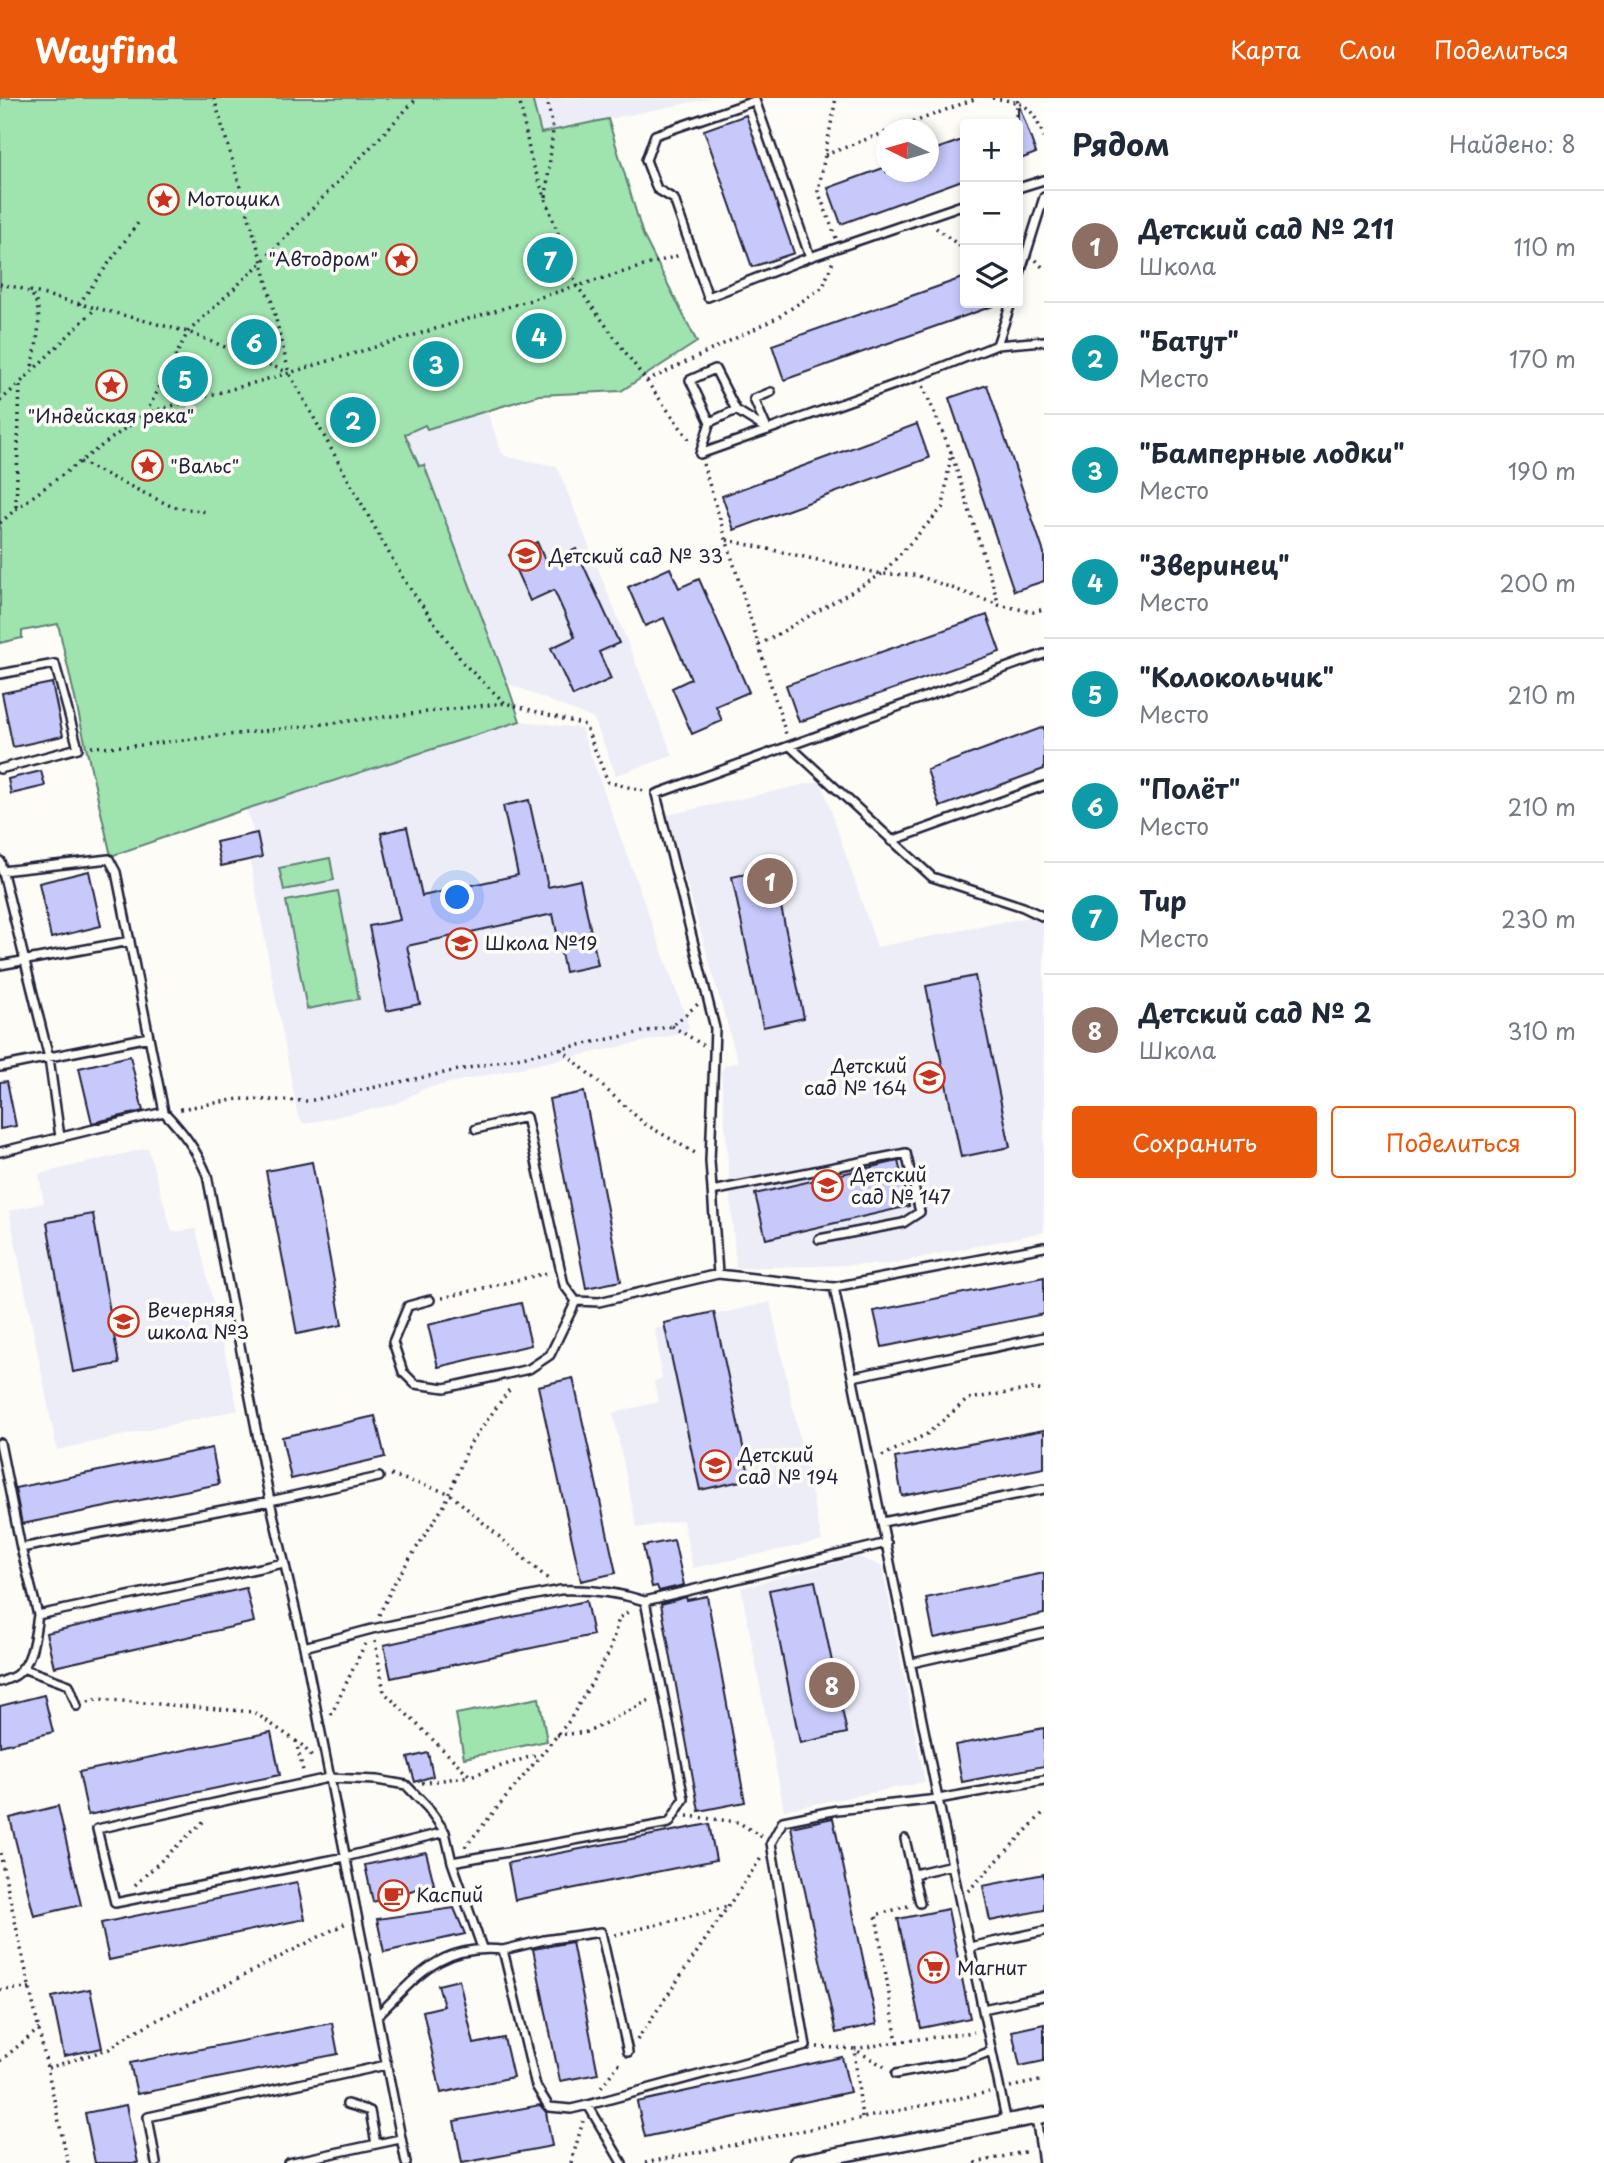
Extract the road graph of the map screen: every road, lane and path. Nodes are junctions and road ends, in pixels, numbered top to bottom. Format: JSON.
{"nodes":[{"id":1,"x":214,"y":98,"type":"edge"},
{"id":2,"x":417,"y":98,"type":"edge"},
{"id":3,"x":519,"y":98,"type":"edge"},
{"id":4,"x":547,"y":98,"type":"edge"},
{"id":5,"x":977,"y":98,"type":"edge"},
{"id":6,"x":992,"y":98,"type":"edge"},
{"id":7,"x":756,"y":99,"type":"edge"},
{"id":8,"x":1018,"y":100,"type":"edge"},
{"id":9,"x":1016,"y":117,"type":"dead end"},
{"id":10,"x":922,"y":119,"type":"edge"},
{"id":11,"x":876,"y":136,"type":"edge"},
{"id":12,"x":1044,"y":137,"type":"edge"},
{"id":13,"x":825,"y":155,"type":"dead end"},
{"id":14,"x":1044,"y":180,"type":"edge"},
{"id":15,"x":1023,"y":186,"type":"edge"},
{"id":16,"x":1044,"y":197,"type":"edge"},
{"id":17,"x":546,"y":199,"type":"junction"},
{"id":18,"x":960,"y":205,"type":"edge"},
{"id":19,"x":921,"y":217,"type":"junction"},
{"id":20,"x":138,"y":223,"type":"dead end"},
{"id":21,"x":960,"y":246,"type":"edge"},
{"id":22,"x":690,"y":252,"type":"junction"},
{"id":23,"x":810,"y":257,"type":"junction"},
{"id":24,"x":262,"y":262,"type":"junction"},
{"id":25,"x":1023,"y":264,"type":"edge"},
{"id":26,"x":0,"y":284,"type":"edge"},
{"id":27,"x":577,"y":286,"type":"junction"},
{"id":28,"x":29,"y":291,"type":"junction"},
{"id":29,"x":79,"y":304,"type":"junction"},
{"id":30,"x":96,"y":308,"type":"junction"},
{"id":31,"x":1009,"y":308,"type":"edge"},
{"id":32,"x":188,"y":332,"type":"junction"},
{"id":33,"x":1044,"y":341,"type":"edge"},
{"id":34,"x":997,"y":345,"type":"junction"},
{"id":35,"x":30,"y":373,"type":"junction"},
{"id":36,"x":289,"y":373,"type":"junction"},
{"id":37,"x":919,"y":376,"type":"junction"},
{"id":38,"x":20,"y":383,"type":"junction"},
{"id":39,"x":771,"y":392,"type":"dead end"},
{"id":40,"x":0,"y":401,"type":"edge"},
{"id":41,"x":736,"y":410,"type":"junction"},
{"id":42,"x":146,"y":413,"type":"junction"},
{"id":43,"x":710,"y":422,"type":"junction"},
{"id":44,"x":768,"y":430,"type":"junction"},
{"id":45,"x":951,"y":452,"type":"junction"},
{"id":46,"x":699,"y":454,"type":"junction"},
{"id":47,"x":80,"y":462,"type":"junction"},
{"id":48,"x":16,"y":509,"type":"junction"},
{"id":49,"x":207,"y":512,"type":"dead end"},
{"id":50,"x":0,"y":523,"type":"edge"},
{"id":51,"x":726,"y":539,"type":"junction"},
{"id":52,"x":882,"y":574,"type":"junction"},
{"id":53,"x":999,"y":605,"type":"junction"},
{"id":54,"x":1044,"y":609,"type":"edge"},
{"id":55,"x":759,"y":645,"type":"junction"},
{"id":56,"x":1044,"y":654,"type":"edge"},
{"id":57,"x":0,"y":674,"type":"edge"},
{"id":58,"x":505,"y":703,"type":"junction"},
{"id":59,"x":790,"y":747,"type":"junction"},
{"id":60,"x":78,"y":748,"type":"junction"},
{"id":61,"x":0,"y":769,"type":"edge"},
{"id":62,"x":1044,"y":786,"type":"edge"},
{"id":63,"x":656,"y":794,"type":"junction"},
{"id":64,"x":891,"y":841,"type":"junction"},
{"id":65,"x":0,"y":861,"type":"edge"},
{"id":66,"x":2,"y":871,"type":"junction"},
{"id":67,"x":1044,"y":917,"type":"edge"},
{"id":68,"x":130,"y":941,"type":"junction"},
{"id":69,"x":24,"y":961,"type":"junction"},
{"id":70,"x":0,"y":965,"type":"edge"},
{"id":71,"x":708,"y":996,"type":"junction"},
{"id":72,"x":672,"y":1026,"type":"junction"},
{"id":73,"x":149,"y":1037,"type":"junction"},
{"id":74,"x":561,"y":1049,"type":"junction"},
{"id":75,"x":715,"y":1053,"type":"junction"},
{"id":76,"x":49,"y":1058,"type":"junction"},
{"id":77,"x":0,"y":1067,"type":"edge"},
{"id":78,"x":164,"y":1112,"type":"junction"},
{"id":79,"x":476,"y":1129,"type":"dead end"},
{"id":80,"x":60,"y":1137,"type":"junction"},
{"id":81,"x":0,"y":1152,"type":"edge"},
{"id":82,"x":710,"y":1161,"type":"junction"},
{"id":83,"x":712,"y":1191,"type":"junction"},
{"id":84,"x":819,"y":1239,"type":"dead end"},
{"id":85,"x":1044,"y":1247,"type":"edge"},
{"id":86,"x":560,"y":1270,"type":"junction"},
{"id":87,"x":718,"y":1275,"type":"junction"},
{"id":88,"x":834,"y":1287,"type":"junction"},
{"id":89,"x":430,"y":1300,"type":"joint"},
{"id":90,"x":576,"y":1301,"type":"junction"},
{"id":91,"x":1044,"y":1337,"type":"edge"},
{"id":92,"x":523,"y":1370,"type":"junction"},
{"id":93,"x":853,"y":1377,"type":"junction"},
{"id":94,"x":1044,"y":1391,"type":"edge"},
{"id":95,"x":0,"y":1443,"type":"edge"},
{"id":96,"x":870,"y":1461,"type":"junction"},
{"id":97,"x":379,"y":1477,"type":"joint"},
{"id":98,"x":1044,"y":1489,"type":"edge"},
{"id":99,"x":449,"y":1493,"type":"junction"},
{"id":100,"x":270,"y":1501,"type":"junction"},
{"id":101,"x":883,"y":1522,"type":"junction"},
{"id":102,"x":887,"y":1543,"type":"junction"},
{"id":103,"x":21,"y":1548,"type":"junction"},
{"id":104,"x":284,"y":1563,"type":"junction"},
{"id":105,"x":561,"y":1590,"type":"junction"},
{"id":106,"x":645,"y":1601,"type":"junction"},
{"id":107,"x":38,"y":1615,"type":"junction"},
{"id":108,"x":372,"y":1629,"type":"junction"},
{"id":109,"x":1044,"y":1633,"type":"edge"},
{"id":110,"x":304,"y":1647,"type":"junction"},
{"id":111,"x":912,"y":1663,"type":"junction"},
{"id":112,"x":22,"y":1668,"type":"junction"},
{"id":113,"x":0,"y":1682,"type":"edge"},
{"id":114,"x":663,"y":1693,"type":"junction"},
{"id":115,"x":77,"y":1706,"type":"joint"},
{"id":116,"x":557,"y":1735,"type":"junction"},
{"id":117,"x":321,"y":1736,"type":"junction"},
{"id":118,"x":296,"y":1741,"type":"junction"},
{"id":119,"x":542,"y":1753,"type":"junction"},
{"id":120,"x":470,"y":1776,"type":"junction"},
{"id":121,"x":328,"y":1778,"type":"junction"},
{"id":122,"x":1044,"y":1780,"type":"edge"},
{"id":123,"x":306,"y":1783,"type":"junction"},
{"id":124,"x":406,"y":1785,"type":"junction"},
{"id":125,"x":938,"y":1798,"type":"junction"},
{"id":126,"x":1044,"y":1812,"type":"edge"},
{"id":127,"x":674,"y":1814,"type":"junction"},
{"id":128,"x":205,"y":1819,"type":"dead end"},
{"id":129,"x":445,"y":1832,"type":"junction"},
{"id":130,"x":905,"y":1839,"type":"dead end"},
{"id":131,"x":771,"y":1843,"type":"junction"},
{"id":132,"x":0,"y":1853,"type":"edge"},
{"id":133,"x":345,"y":1857,"type":"junction"},
{"id":134,"x":452,"y":1862,"type":"junction"},
{"id":135,"x":952,"y":1865,"type":"junction"},
{"id":136,"x":914,"y":1874,"type":"junction"},
{"id":137,"x":135,"y":1885,"type":"dead end"},
{"id":138,"x":960,"y":1900,"type":"junction"},
{"id":139,"x":920,"y":1903,"type":"joint"},
{"id":140,"x":728,"y":1907,"type":"junction"},
{"id":141,"x":357,"y":1918,"type":"junction"},
{"id":142,"x":1044,"y":1931,"type":"edge"},
{"id":143,"x":603,"y":1938,"type":"junction"},
{"id":144,"x":970,"y":1947,"type":"junction"},
{"id":145,"x":482,"y":1948,"type":"junction"},
{"id":146,"x":503,"y":1950,"type":"junction"},
{"id":147,"x":30,"y":1988,"type":"junction"},
{"id":148,"x":0,"y":1990,"type":"edge"},
{"id":149,"x":1044,"y":1996,"type":"edge"},
{"id":150,"x":983,"y":2010,"type":"junction"},
{"id":151,"x":377,"y":2016,"type":"junction"},
{"id":152,"x":39,"y":2029,"type":"junction"},
{"id":153,"x":987,"y":2030,"type":"junction"},
{"id":154,"x":897,"y":2042,"type":"junction"},
{"id":155,"x":806,"y":2046,"type":"junction"},
{"id":156,"x":854,"y":2049,"type":"junction"},
{"id":157,"x":628,"y":2052,"type":"junction"},
{"id":158,"x":991,"y":2052,"type":"junction"},
{"id":159,"x":0,"y":2061,"type":"edge"},
{"id":160,"x":386,"y":2065,"type":"junction"},
{"id":161,"x":48,"y":2067,"type":"junction"},
{"id":162,"x":896,"y":2074,"type":"joint"},
{"id":163,"x":1044,"y":2080,"type":"edge"},
{"id":164,"x":999,"y":2090,"type":"junction"},
{"id":165,"x":347,"y":2104,"type":"dead end"},
{"id":166,"x":588,"y":2105,"type":"junction"},
{"id":167,"x":1040,"y":2116,"type":"edge"},
{"id":168,"x":862,"y":2118,"type":"junction"},
{"id":169,"x":1007,"y":2124,"type":"junction"},
{"id":170,"x":400,"y":2139,"type":"junction"},
{"id":171,"x":376,"y":2144,"type":"junction"},
{"id":172,"x":1040,"y":2148,"type":"junction"},
{"id":173,"x":68,"y":2163,"type":"edge"},
{"id":174,"x":156,"y":2163,"type":"edge"},
{"id":175,"x":288,"y":2163,"type":"edge"},
{"id":176,"x":405,"y":2163,"type":"edge"},
{"id":177,"x":571,"y":2163,"type":"edge"},
{"id":178,"x":622,"y":2163,"type":"edge"},
{"id":179,"x":645,"y":2163,"type":"edge"},
{"id":180,"x":797,"y":2163,"type":"edge"},
{"id":181,"x":975,"y":2163,"type":"edge"},
{"id":182,"x":1043,"y":2163,"type":"edge"}],
"edges":[{"from":1,"to":24,"type":"path"},
{"from":2,"to":24,"type":"path"},
{"from":3,"to":17,"type":"path"},
{"from":4,"to":17,"type":"path"},
{"from":5,"to":10,"type":"path"},
{"from":6,"to":8,"type":"path"},
{"from":7,"to":22,"type":"lane"},
{"from":7,"to":23,"type":"lane"},
{"from":8,"to":9,"type":"path"},
{"from":8,"to":12,"type":"path"},
{"from":11,"to":13,"type":"path"},
{"from":14,"to":15,"type":"lane"},
{"from":16,"to":25,"type":"lane"},
{"from":17,"to":27,"type":"path"},
{"from":18,"to":19,"type":"lane"},
{"from":19,"to":21,"type":"path"},
{"from":19,"to":23,"type":"lane"},
{"from":20,"to":29,"type":"path"},
{"from":22,"to":23,"type":"lane"},
{"from":22,"to":27,"type":"path"},
{"from":24,"to":32,"type":"path"},
{"from":24,"to":36,"type":"path"},
{"from":26,"to":28,"type":"path"},
{"from":27,"to":36,"type":"path"},
{"from":27,"to":46,"type":"path"},
{"from":28,"to":29,"type":"path"},
{"from":28,"to":35,"type":"path"},
{"from":29,"to":30,"type":"path"},
{"from":30,"to":32,"type":"path"},
{"from":30,"to":35,"type":"path"},
{"from":31,"to":34,"type":"lane"},
{"from":32,"to":36,"type":"path"},
{"from":32,"to":42,"type":"path"},
{"from":33,"to":34,"type":"lane"},
{"from":34,"to":37,"type":"lane"},
{"from":35,"to":38,"type":"path"},
{"from":36,"to":42,"type":"path"},
{"from":36,"to":58,"type":"path"},
{"from":37,"to":44,"type":"lane"},
{"from":37,"to":45,"type":"path"},
{"from":38,"to":40,"type":"path"},
{"from":38,"to":48,"type":"path"},
{"from":39,"to":44,"type":"lane"},
{"from":41,"to":43,"type":"lane"},
{"from":41,"to":43,"type":"lane"},
{"from":41,"to":44,"type":"lane"},
{"from":42,"to":47,"type":"path"},
{"from":43,"to":46,"type":"lane"},
{"from":44,"to":46,"type":"lane"},
{"from":45,"to":52,"type":"path"},
{"from":45,"to":53,"type":"path"},
{"from":46,"to":51,"type":"path"},
{"from":47,"to":48,"type":"path"},
{"from":47,"to":49,"type":"path"},
{"from":48,"to":50,"type":"path"},
{"from":51,"to":52,"type":"path"},
{"from":51,"to":55,"type":"path"},
{"from":52,"to":53,"type":"path"},
{"from":52,"to":55,"type":"path"},
{"from":53,"to":54,"type":"path"},
{"from":55,"to":59,"type":"path"},
{"from":56,"to":59,"type":"lane"},
{"from":57,"to":60,"type":"lane"},
{"from":58,"to":60,"type":"path"},
{"from":58,"to":63,"type":"path"},
{"from":59,"to":63,"type":"lane"},
{"from":59,"to":64,"type":"lane"},
{"from":60,"to":61,"type":"lane"},
{"from":62,"to":64,"type":"lane"},
{"from":63,"to":71,"type":"lane"},
{"from":64,"to":67,"type":"lane"},
{"from":65,"to":66,"type":"lane"},
{"from":66,"to":68,"type":"lane"},
{"from":66,"to":69,"type":"lane"},
{"from":68,"to":69,"type":"lane"},
{"from":68,"to":73,"type":"lane"},
{"from":69,"to":70,"type":"lane"},
{"from":69,"to":76,"type":"lane"},
{"from":71,"to":72,"type":"path"},
{"from":71,"to":75,"type":"lane"},
{"from":72,"to":74,"type":"path"},
{"from":72,"to":75,"type":"path"},
{"from":73,"to":76,"type":"lane"},
{"from":73,"to":78,"type":"lane"},
{"from":74,"to":78,"type":"path"},
{"from":74,"to":82,"type":"path"},
{"from":75,"to":82,"type":"lane"},
{"from":76,"to":77,"type":"lane"},
{"from":76,"to":80,"type":"lane"},
{"from":78,"to":80,"type":"lane"},
{"from":78,"to":100,"type":"lane"},
{"from":79,"to":86,"type":"lane"},
{"from":80,"to":81,"type":"lane"},
{"from":82,"to":83,"type":"lane"},
{"from":83,"to":84,"type":"lane"},
{"from":83,"to":87,"type":"lane"},
{"from":85,"to":88,"type":"lane"},
{"from":86,"to":89,"type":"path"},
{"from":86,"to":90,"type":"lane"},
{"from":87,"to":88,"type":"lane"},
{"from":87,"to":90,"type":"lane"},
{"from":88,"to":93,"type":"lane"},
{"from":89,"to":92,"type":"lane"},
{"from":90,"to":92,"type":"lane"},
{"from":91,"to":93,"type":"lane"},
{"from":92,"to":99,"type":"path"},
{"from":93,"to":96,"type":"lane"},
{"from":94,"to":96,"type":"path"},
{"from":95,"to":103,"type":"lane"},
{"from":96,"to":101,"type":"lane"},
{"from":97,"to":99,"type":"path"},
{"from":97,"to":100,"type":"lane"},
{"from":98,"to":101,"type":"lane"},
{"from":99,"to":105,"type":"path"},
{"from":99,"to":108,"type":"path"},
{"from":100,"to":103,"type":"lane"},
{"from":100,"to":104,"type":"lane"},
{"from":101,"to":102,"type":"lane"},
{"from":102,"to":106,"type":"lane"},
{"from":102,"to":111,"type":"lane"},
{"from":103,"to":107,"type":"lane"},
{"from":104,"to":107,"type":"lane"},
{"from":104,"to":110,"type":"lane"},
{"from":105,"to":106,"type":"lane"},
{"from":105,"to":108,"type":"lane"},
{"from":106,"to":114,"type":"lane"},
{"from":106,"to":116,"type":"path"},
{"from":107,"to":112,"type":"lane"},
{"from":108,"to":110,"type":"lane"},
{"from":108,"to":117,"type":"path"},
{"from":108,"to":120,"type":"path"},
{"from":109,"to":111,"type":"lane"},
{"from":110,"to":117,"type":"lane"},
{"from":111,"to":125,"type":"lane"},
{"from":112,"to":113,"type":"lane"},
{"from":112,"to":115,"type":"lane"},
{"from":114,"to":116,"type":"path"},
{"from":114,"to":127,"type":"lane"},
{"from":115,"to":118,"type":"path"},
{"from":116,"to":119,"type":"path"},
{"from":117,"to":121,"type":"lane"},
{"from":118,"to":121,"type":"path"},
{"from":118,"to":123,"type":"path"},
{"from":119,"to":120,"type":"path"},
{"from":119,"to":134,"type":"path"},
{"from":120,"to":124,"type":"path"},
{"from":121,"to":123,"type":"lane"},
{"from":121,"to":124,"type":"lane"},
{"from":121,"to":133,"type":"lane"},
{"from":122,"to":125,"type":"lane"},
{"from":123,"to":133,"type":"lane"},
{"from":124,"to":129,"type":"lane"},
{"from":125,"to":131,"type":"lane"},
{"from":125,"to":135,"type":"lane"},
{"from":126,"to":138,"type":"path"},
{"from":127,"to":131,"type":"path"},
{"from":127,"to":134,"type":"lane"},
{"from":128,"to":137,"type":"path"},
{"from":129,"to":133,"type":"lane"},
{"from":129,"to":134,"type":"lane"},
{"from":130,"to":136,"type":"lane"},
{"from":131,"to":140,"type":"path"},
{"from":131,"to":155,"type":"lane"},
{"from":132,"to":147,"type":"path"},
{"from":133,"to":141,"type":"lane"},
{"from":134,"to":145,"type":"lane"},
{"from":135,"to":136,"type":"lane"},
{"from":135,"to":138,"type":"lane"},
{"from":136,"to":139,"type":"lane"},
{"from":138,"to":144,"type":"lane"},
{"from":139,"to":154,"type":"path"},
{"from":140,"to":143,"type":"path"},
{"from":140,"to":157,"type":"path"},
{"from":141,"to":151,"type":"lane"},
{"from":141,"to":161,"type":"path"},
{"from":142,"to":144,"type":"lane"},
{"from":143,"to":146,"type":"lane"},
{"from":143,"to":157,"type":"lane"},
{"from":144,"to":150,"type":"lane"},
{"from":145,"to":146,"type":"lane"},
{"from":145,"to":151,"type":"lane"},
{"from":146,"to":166,"type":"lane"},
{"from":147,"to":148,"type":"path"},
{"from":147,"to":152,"type":"path"},
{"from":149,"to":150,"type":"lane"},
{"from":150,"to":153,"type":"lane"},
{"from":151,"to":160,"type":"lane"},
{"from":152,"to":159,"type":"path"},
{"from":152,"to":161,"type":"path"},
{"from":153,"to":154,"type":"path"},
{"from":153,"to":158,"type":"lane"},
{"from":154,"to":156,"type":"path"},
{"from":155,"to":156,"type":"path"},
{"from":155,"to":166,"type":"lane"},
{"from":156,"to":162,"type":"path"},
{"from":156,"to":168,"type":"path"},
{"from":157,"to":166,"type":"path"},
{"from":158,"to":162,"type":"lane"},
{"from":158,"to":164,"type":"lane"},
{"from":160,"to":170,"type":"lane"},
{"from":160,"to":174,"type":"lane"},
{"from":161,"to":173,"type":"path"},
{"from":163,"to":164,"type":"path"},
{"from":164,"to":168,"type":"path"},
{"from":164,"to":169,"type":"lane"},
{"from":165,"to":171,"type":"lane"},
{"from":166,"to":177,"type":"path"},
{"from":166,"to":178,"type":"lane"},
{"from":167,"to":169,"type":"street"},
{"from":167,"to":172,"type":"lane"},
{"from":168,"to":179,"type":"path"},
{"from":169,"to":180,"type":"street"},
{"from":170,"to":171,"type":"lane"},
{"from":170,"to":176,"type":"lane"},
{"from":171,"to":175,"type":"lane"},
{"from":172,"to":181,"type":"path"},
{"from":172,"to":182,"type":"lane"}]}
